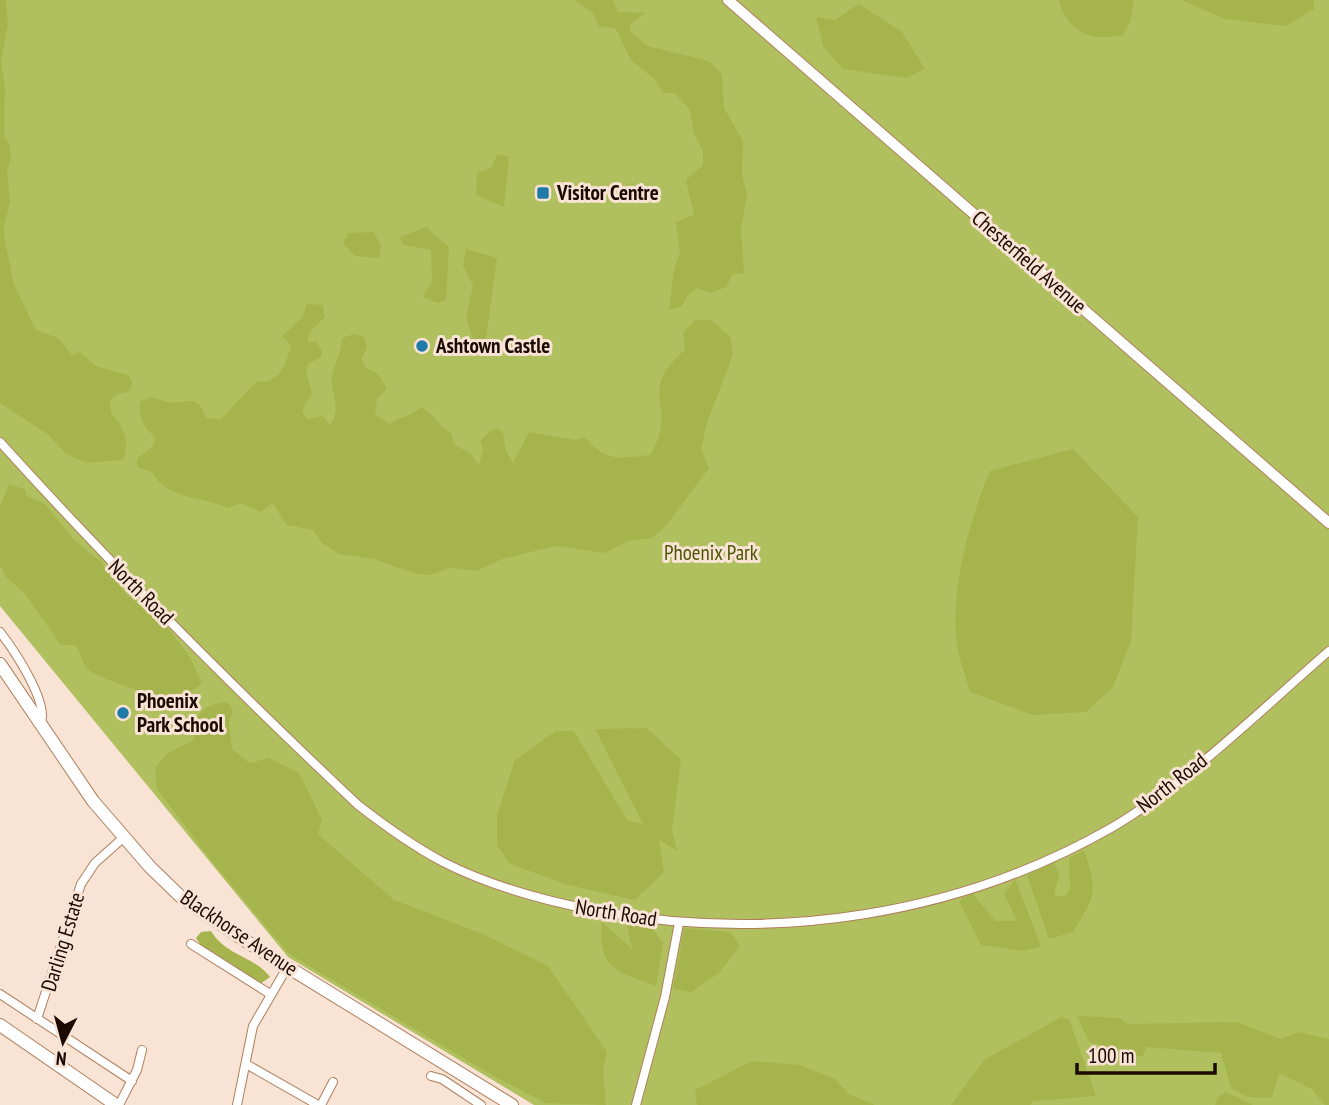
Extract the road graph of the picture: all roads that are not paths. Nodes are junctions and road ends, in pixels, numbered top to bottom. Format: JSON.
{"nodes":[{"id":1,"x":728,"y":0,"type":"edge"},
{"id":2,"x":0,"y":442,"type":"edge"},
{"id":3,"x":1329,"y":523,"type":"edge"},
{"id":4,"x":0,"y":632,"type":"edge"},
{"id":5,"x":1329,"y":651,"type":"edge"},
{"id":6,"x":0,"y":663,"type":"edge"},
{"id":7,"x":40,"y":725,"type":"junction"},
{"id":8,"x":124,"y":838,"type":"junction"},
{"id":9,"x":679,"y":923,"type":"junction"},
{"id":10,"x":191,"y":944,"type":"dead end"},
{"id":11,"x":288,"y":966,"type":"junction"},
{"id":12,"x":0,"y":994,"type":"edge"},
{"id":13,"x":270,"y":994,"type":"junction"},
{"id":14,"x":37,"y":1019,"type":"junction"},
{"id":15,"x":0,"y":1025,"type":"edge"},
{"id":16,"x":142,"y":1050,"type":"dead end"},
{"id":17,"x":246,"y":1064,"type":"junction"},
{"id":18,"x":431,"y":1076,"type":"dead end"},
{"id":19,"x":132,"y":1081,"type":"junction"},
{"id":20,"x":333,"y":1082,"type":"dead end"},
{"id":21,"x":118,"y":1105,"type":"edge"},
{"id":22,"x":237,"y":1105,"type":"edge"},
{"id":23,"x":319,"y":1105,"type":"edge"},
{"id":24,"x":481,"y":1105,"type":"edge"},
{"id":25,"x":512,"y":1105,"type":"edge"},
{"id":26,"x":636,"y":1105,"type":"edge"}],
"edges":[{"from":1,"to":3,"type":"street","name":"Chesterfield Avenue"},
{"from":2,"to":9,"type":"street","name":"North Road"},
{"from":4,"to":7,"type":"street"},
{"from":5,"to":9,"type":"street","name":"North Road"},
{"from":6,"to":7,"type":"main road","name":"Blackhorse Avenue"},
{"from":7,"to":8,"type":"main road","name":"Blackhorse Avenue"},
{"from":8,"to":11,"type":"main road","name":"Blackhorse Avenue"},
{"from":8,"to":14,"type":"street","name":"Darling Estate"},
{"from":9,"to":26,"type":"street"},
{"from":10,"to":13,"type":"street"},
{"from":11,"to":13,"type":"street"},
{"from":11,"to":25,"type":"main road","name":"Blackhorse Avenue"},
{"from":12,"to":14,"type":"street","name":"Darling Estate"},
{"from":13,"to":17,"type":"street"},
{"from":14,"to":19,"type":"street","name":"Darling Estate"},
{"from":15,"to":21,"type":"main road"},
{"from":16,"to":19,"type":"street"},
{"from":17,"to":22,"type":"street"},
{"from":17,"to":23,"type":"street"},
{"from":18,"to":24,"type":"street"},
{"from":19,"to":21,"type":"street"},
{"from":20,"to":23,"type":"street"}]}
